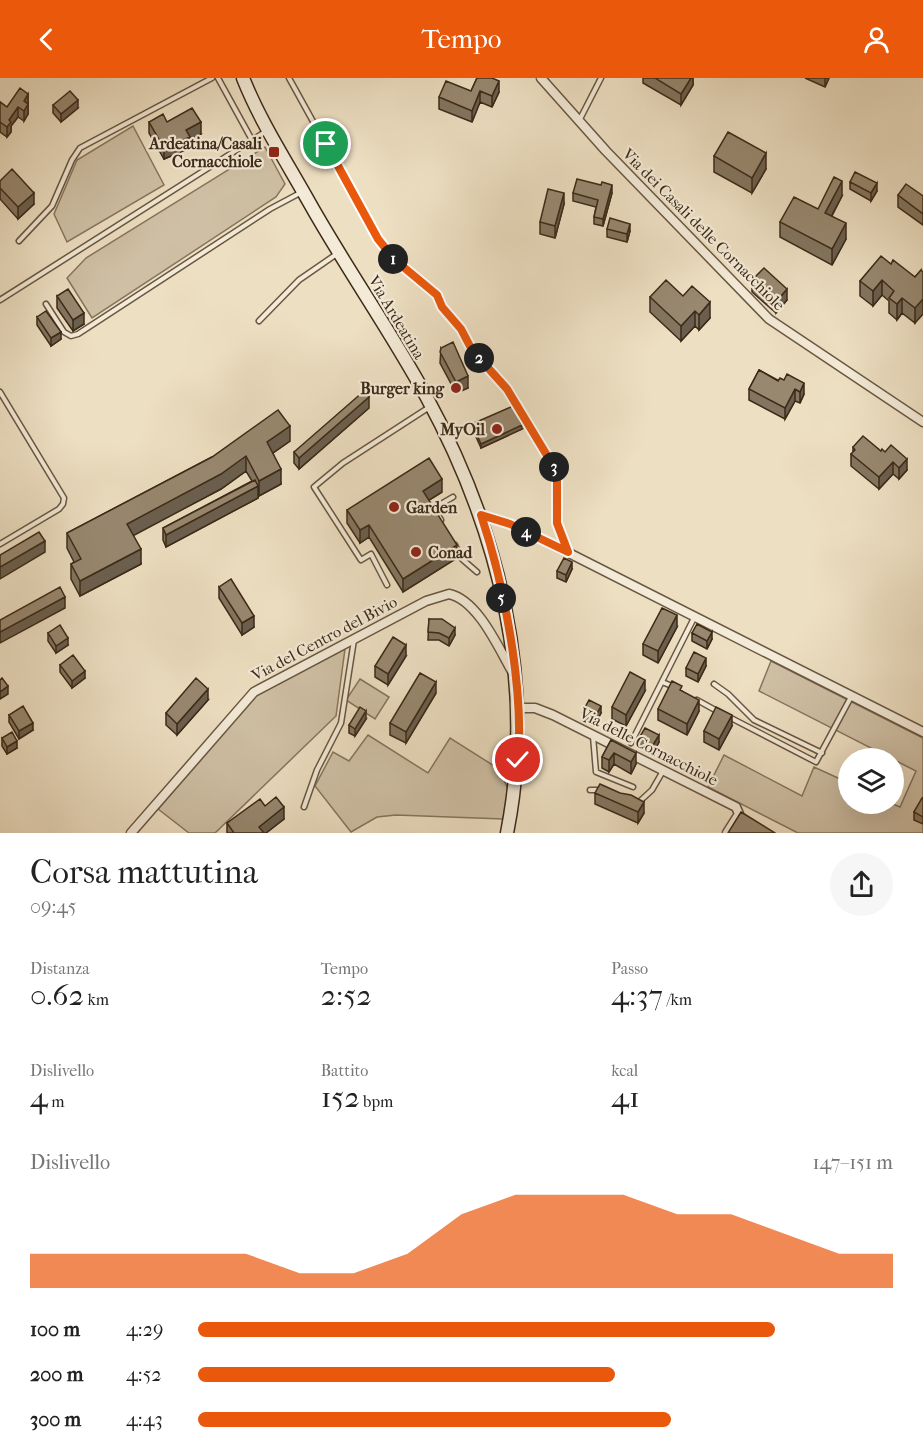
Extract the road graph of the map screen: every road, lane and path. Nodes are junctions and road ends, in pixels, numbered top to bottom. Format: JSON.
{"nodes":[{"id":1,"x":212,"y":78,"type":"edge"},
{"id":2,"x":218,"y":78,"type":"edge"},
{"id":3,"x":243,"y":78,"type":"edge"},
{"id":4,"x":289,"y":78,"type":"edge"},
{"id":5,"x":541,"y":78,"type":"edge"},
{"id":6,"x":601,"y":78,"type":"edge"},
{"id":7,"x":579,"y":122,"type":"junction"},
{"id":8,"x":268,"y":130,"type":"junction"},
{"id":9,"x":252,"y":140,"type":"junction"},
{"id":10,"x":303,"y":192,"type":"junction"},
{"id":11,"x":19,"y":241,"type":"dead end"},
{"id":12,"x":338,"y":253,"type":"junction"},
{"id":13,"x":437,"y":295,"type":"joint"},
{"id":14,"x":0,"y":300,"type":"edge"},
{"id":15,"x":46,"y":304,"type":"dead end"},
{"id":16,"x":258,"y":321,"type":"dead end"},
{"id":17,"x":0,"y":392,"type":"edge"},
{"id":18,"x":431,"y":406,"type":"junction"},
{"id":19,"x":923,"y":422,"type":"edge"},
{"id":20,"x":453,"y":497,"type":"dead end"},
{"id":21,"x":481,"y":515,"type":"junction"},
{"id":22,"x":445,"y":528,"type":"edge"},
{"id":23,"x":451,"y":539,"type":"edge"},
{"id":24,"x":0,"y":544,"type":"edge"},
{"id":25,"x":568,"y":552,"type":"junction"},
{"id":26,"x":477,"y":572,"type":"dead end"},
{"id":27,"x":387,"y":585,"type":"dead end"},
{"id":28,"x":695,"y":615,"type":"junction"},
{"id":29,"x":354,"y":638,"type":"junction"},
{"id":30,"x":515,"y":676,"type":"junction"},
{"id":31,"x":662,"y":682,"type":"junction"},
{"id":32,"x":714,"y":684,"type":"dead end"},
{"id":33,"x":677,"y":689,"type":"edge"},
{"id":34,"x":852,"y":695,"type":"junction"},
{"id":35,"x":691,"y":697,"type":"edge"},
{"id":36,"x":518,"y":708,"type":"junction"},
{"id":37,"x":923,"y":732,"type":"edge"},
{"id":38,"x":592,"y":735,"type":"junction"},
{"id":39,"x":631,"y":743,"type":"dead end"},
{"id":40,"x":822,"y":753,"type":"junction"},
{"id":41,"x":663,"y":770,"type":"junction"},
{"id":42,"x":633,"y":787,"type":"dead end"},
{"id":43,"x":590,"y":790,"type":"dead end"},
{"id":44,"x":608,"y":793,"type":"edge"},
{"id":45,"x":630,"y":801,"type":"edge"},
{"id":46,"x":304,"y":807,"type":"dead end"},
{"id":47,"x":131,"y":833,"type":"edge"},
{"id":48,"x":507,"y":833,"type":"edge"},
{"id":49,"x":727,"y":833,"type":"edge"}],
"edges":[{"from":1,"to":11,"type":"lane"},
{"from":2,"to":9,"type":"lane"},
{"from":3,"to":8,"type":"main road","name":"Via Ardeatina"},
{"from":4,"to":13,"type":"lane"},
{"from":5,"to":7,"type":"street","name":"Via dei Casali delle Cornacchiole"},
{"from":6,"to":7,"type":"lane"},
{"from":7,"to":19,"type":"street","name":"Via dei Casali delle Cornacchiole"},
{"from":8,"to":9,"type":"lane"},
{"from":8,"to":10,"type":"main road","name":"Via Ardeatina"},
{"from":9,"to":14,"type":"lane"},
{"from":10,"to":12,"type":"main road","name":"Via Ardeatina"},
{"from":10,"to":15,"type":"lane"},
{"from":12,"to":16,"type":"lane"},
{"from":12,"to":18,"type":"main road","name":"Via Ardeatina"},
{"from":13,"to":25,"type":"path"},
{"from":17,"to":24,"type":"lane"},
{"from":18,"to":21,"type":"main road","name":"Via Ardeatina"},
{"from":18,"to":27,"type":"lane"},
{"from":20,"to":22,"type":"lane"},
{"from":21,"to":25,"type":"street"},
{"from":21,"to":30,"type":"main road","name":"Via Ardeatina"},
{"from":23,"to":26,"type":"lane"},
{"from":25,"to":28,"type":"street"},
{"from":28,"to":31,"type":"lane"},
{"from":28,"to":34,"type":"street"},
{"from":29,"to":30,"type":"street","name":"Via del Centro del Bivio"},
{"from":29,"to":46,"type":"lane"},
{"from":29,"to":47,"type":"street","name":"Via del Centro del Bivio"},
{"from":30,"to":36,"type":"main road","name":"Via Ardeatina"},
{"from":31,"to":33,"type":"lane"},
{"from":31,"to":39,"type":"lane"},
{"from":32,"to":40,"type":"lane"},
{"from":34,"to":37,"type":"street"},
{"from":34,"to":40,"type":"lane"},
{"from":35,"to":40,"type":"lane"},
{"from":36,"to":38,"type":"street","name":"Via delle Cornacchiole"},
{"from":36,"to":48,"type":"main road","name":"Via Ardeatina"},
{"from":38,"to":41,"type":"street","name":"Via delle Cornacchiole"},
{"from":38,"to":42,"type":"lane"},
{"from":41,"to":45,"type":"lane"},
{"from":41,"to":49,"type":"street","name":"Via delle Cornacchiole"},
{"from":43,"to":44,"type":"lane"}]}
